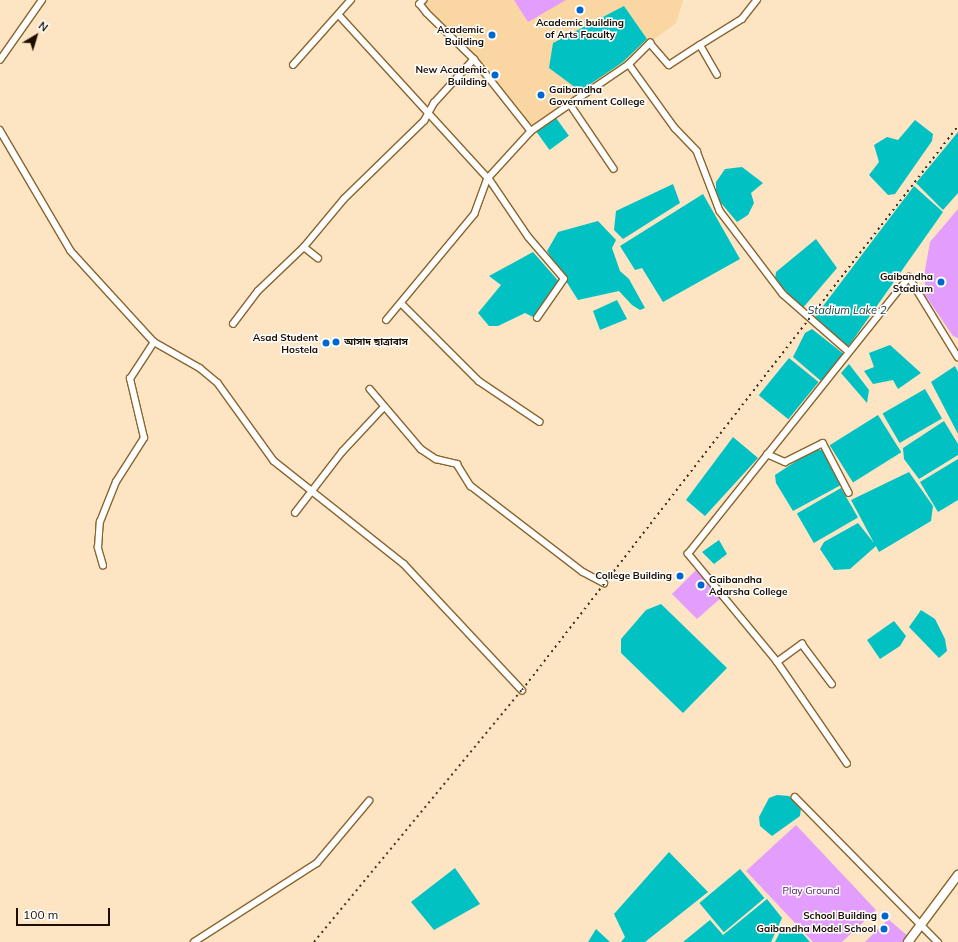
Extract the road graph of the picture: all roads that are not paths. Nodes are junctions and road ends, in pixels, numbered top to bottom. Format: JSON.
{"nodes":[{"id":1,"x":42,"y":0,"type":"edge"},
{"id":2,"x":351,"y":0,"type":"edge"},
{"id":3,"x":424,"y":0,"type":"edge"},
{"id":4,"x":757,"y":0,"type":"edge"},
{"id":5,"x":340,"y":16,"type":"junction"},
{"id":6,"x":700,"y":45,"type":"junction"},
{"id":7,"x":474,"y":59,"type":"junction"},
{"id":8,"x":0,"y":60,"type":"edge"},
{"id":9,"x":629,"y":64,"type":"junction"},
{"id":10,"x":293,"y":65,"type":"dead end"},
{"id":11,"x":717,"y":75,"type":"dead end"},
{"id":12,"x":570,"y":104,"type":"junction"},
{"id":13,"x":429,"y":112,"type":"junction"},
{"id":14,"x":0,"y":130,"type":"edge"},
{"id":15,"x":531,"y":131,"type":"junction"},
{"id":16,"x":614,"y":169,"type":"dead end"},
{"id":17,"x":488,"y":178,"type":"junction"},
{"id":18,"x":304,"y":247,"type":"junction"},
{"id":19,"x":318,"y":258,"type":"dead end"},
{"id":20,"x":402,"y":304,"type":"junction"},
{"id":21,"x":537,"y":318,"type":"dead end"},
{"id":22,"x":386,"y":320,"type":"dead end"},
{"id":23,"x":233,"y":324,"type":"dead end"},
{"id":24,"x":154,"y":342,"type":"junction"},
{"id":25,"x":848,"y":351,"type":"junction"},
{"id":26,"x":958,"y":356,"type":"edge"},
{"id":27,"x":370,"y":389,"type":"dead end"},
{"id":28,"x":384,"y":408,"type":"junction"},
{"id":29,"x":540,"y":422,"type":"dead end"},
{"id":30,"x":767,"y":454,"type":"junction"},
{"id":31,"x":312,"y":490,"type":"junction"},
{"id":32,"x":849,"y":493,"type":"dead end"},
{"id":33,"x":295,"y":513,"type":"dead end"},
{"id":34,"x":103,"y":566,"type":"dead end"},
{"id":35,"x":604,"y":584,"type":"dead end"},
{"id":36,"x":777,"y":662,"type":"junction"},
{"id":37,"x":832,"y":684,"type":"dead end"},
{"id":38,"x":522,"y":690,"type":"dead end"},
{"id":39,"x":847,"y":764,"type":"dead end"},
{"id":40,"x":795,"y":797,"type":"dead end"},
{"id":41,"x":369,"y":801,"type":"dead end"},
{"id":42,"x":958,"y":875,"type":"edge"},
{"id":43,"x":920,"y":925,"type":"junction"},
{"id":44,"x":194,"y":942,"type":"edge"},
{"id":45,"x":908,"y":942,"type":"edge"},
{"id":46,"x":938,"y":942,"type":"edge"},
{"id":47,"x":943,"y":942,"type":"edge"}],
"edges":[{"from":1,"to":8,"type":"street"},
{"from":2,"to":5,"type":"street"},
{"from":3,"to":7,"type":"street"},
{"from":4,"to":6,"type":"street"},
{"from":5,"to":10,"type":"street"},
{"from":5,"to":13,"type":"street"},
{"from":6,"to":9,"type":"street"},
{"from":6,"to":11,"type":"street"},
{"from":7,"to":13,"type":"street"},
{"from":7,"to":15,"type":"street"},
{"from":9,"to":12,"type":"street"},
{"from":9,"to":25,"type":"street"},
{"from":12,"to":15,"type":"street"},
{"from":12,"to":16,"type":"street"},
{"from":13,"to":17,"type":"street"},
{"from":13,"to":18,"type":"street"},
{"from":14,"to":24,"type":"street"},
{"from":15,"to":17,"type":"street"},
{"from":17,"to":20,"type":"street"},
{"from":17,"to":21,"type":"street"},
{"from":18,"to":19,"type":"street"},
{"from":18,"to":23,"type":"street"},
{"from":20,"to":22,"type":"street"},
{"from":20,"to":29,"type":"street"},
{"from":24,"to":31,"type":"street"},
{"from":24,"to":34,"type":"street"},
{"from":25,"to":26,"type":"street"},
{"from":25,"to":30,"type":"street"},
{"from":27,"to":28,"type":"street"},
{"from":28,"to":31,"type":"street"},
{"from":28,"to":35,"type":"street"},
{"from":30,"to":32,"type":"street"},
{"from":30,"to":36,"type":"street"},
{"from":31,"to":33,"type":"street"},
{"from":31,"to":38,"type":"street"},
{"from":36,"to":37,"type":"street"},
{"from":36,"to":39,"type":"street"},
{"from":40,"to":43,"type":"street"},
{"from":41,"to":44,"type":"street"},
{"from":42,"to":43,"type":"main road"},
{"from":43,"to":45,"type":"main road"},
{"from":43,"to":46,"type":"street"},
{"from":43,"to":47,"type":"street"}]}
